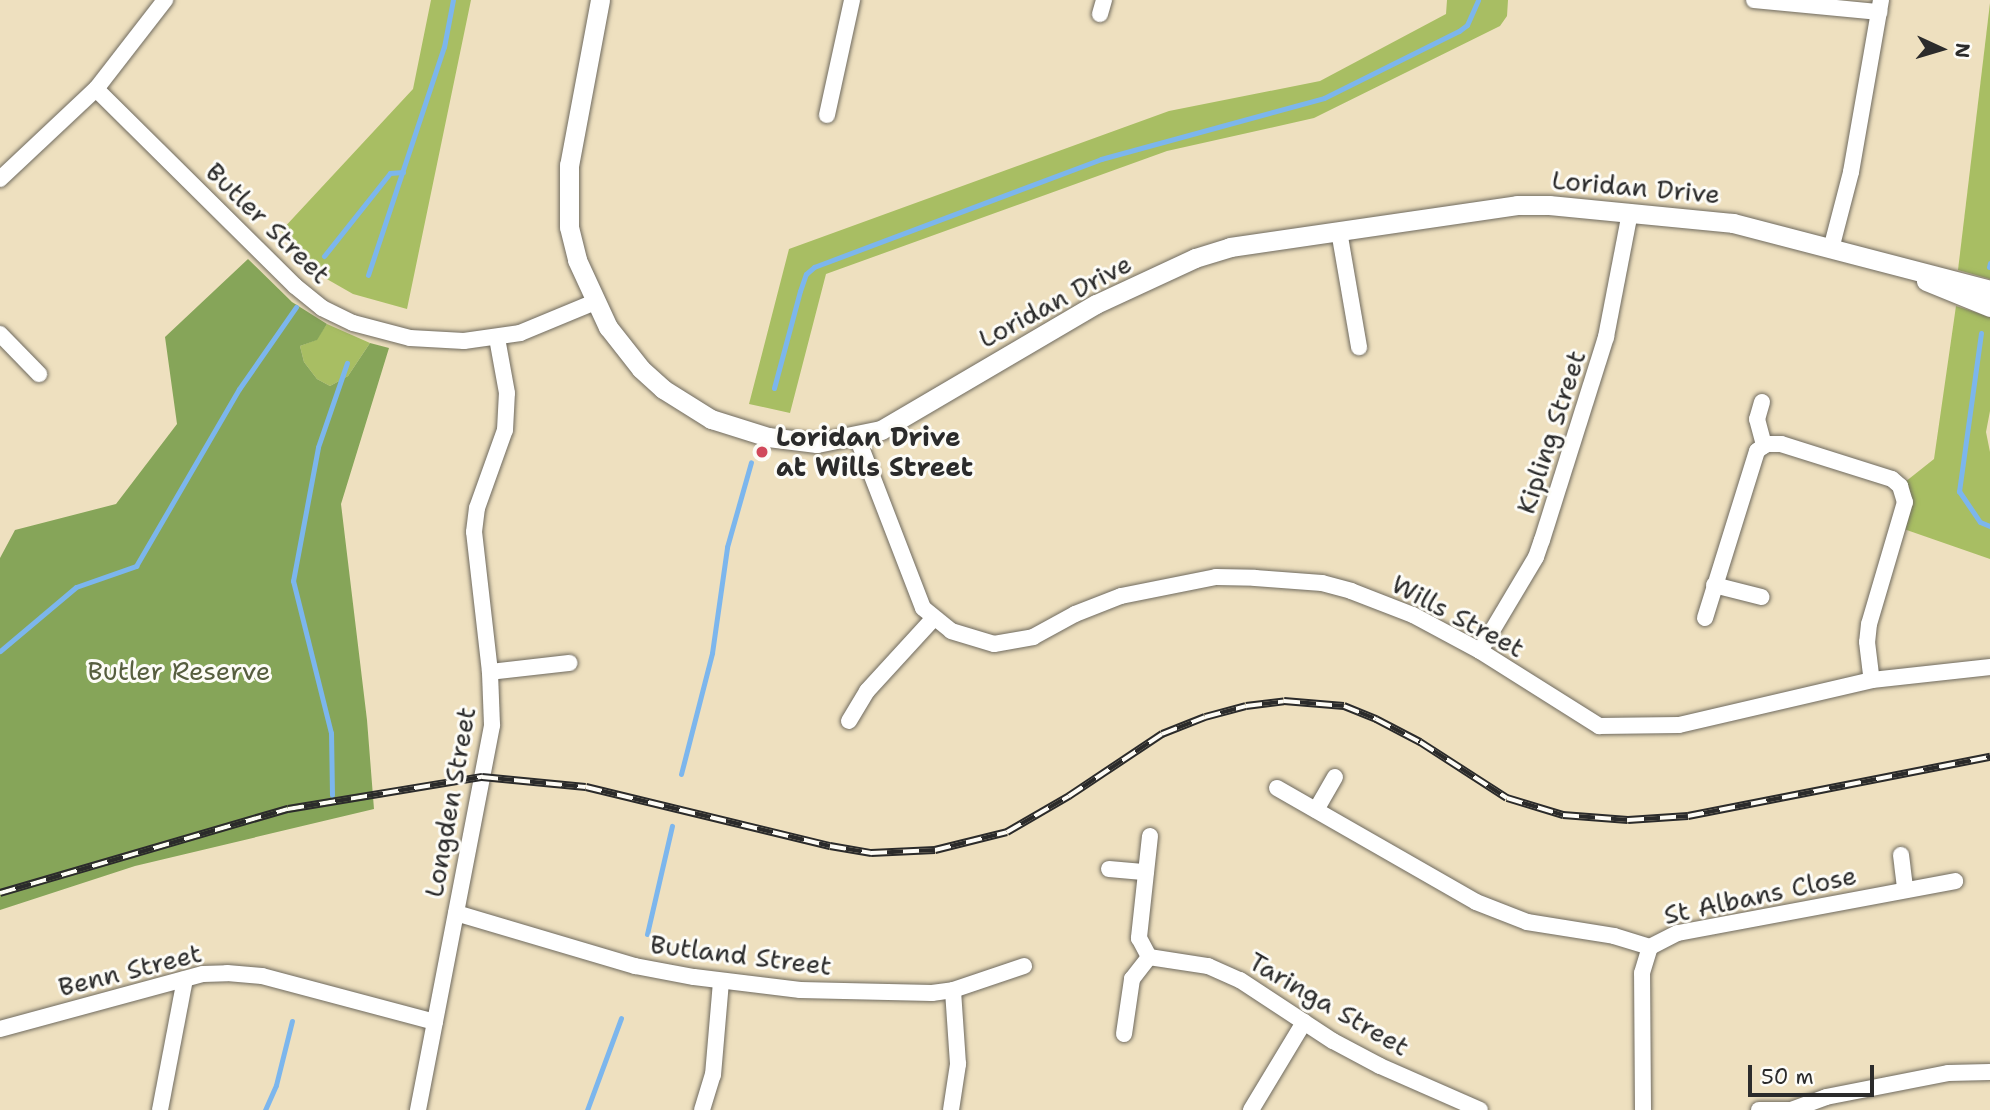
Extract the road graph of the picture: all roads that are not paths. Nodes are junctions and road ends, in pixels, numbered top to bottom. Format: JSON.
{"nodes":[{"id":1,"x":165,"y":0,"type":"edge"},
{"id":2,"x":600,"y":0,"type":"edge"},
{"id":3,"x":852,"y":0,"type":"edge"},
{"id":4,"x":1754,"y":0,"type":"edge"},
{"id":5,"x":1880,"y":6,"type":"edge"},
{"id":6,"x":96,"y":89,"type":"junction"},
{"id":7,"x":827,"y":115,"type":"dead end"},
{"id":8,"x":0,"y":179,"type":"edge"},
{"id":9,"x":1630,"y":212,"type":"junction"},
{"id":10,"x":1339,"y":231,"type":"junction"},
{"id":11,"x":1831,"y":249,"type":"junction"},
{"id":12,"x":1906,"y":270,"type":"junction"},
{"id":13,"x":1990,"y":290,"type":"edge"},
{"id":14,"x":595,"y":302,"type":"junction"},
{"id":15,"x":1990,"y":307,"type":"edge"},
{"id":16,"x":0,"y":334,"type":"edge"},
{"id":17,"x":497,"y":338,"type":"junction"},
{"id":18,"x":1359,"y":347,"type":"dead end"},
{"id":19,"x":39,"y":374,"type":"dead end"},
{"id":20,"x":1762,"y":402,"type":"dead end"},
{"id":21,"x":857,"y":437,"type":"junction"},
{"id":22,"x":1764,"y":446,"type":"junction"},
{"id":23,"x":1714,"y":585,"type":"junction"},
{"id":24,"x":1761,"y":597,"type":"dead end"},
{"id":25,"x":1705,"y":618,"type":"dead end"},
{"id":26,"x":933,"y":619,"type":"junction"},
{"id":27,"x":1480,"y":651,"type":"junction"},
{"id":28,"x":569,"y":663,"type":"dead end"},
{"id":29,"x":1990,"y":667,"type":"edge"},
{"id":30,"x":490,"y":672,"type":"junction"},
{"id":31,"x":1872,"y":680,"type":"junction"},
{"id":32,"x":849,"y":721,"type":"dead end"},
{"id":33,"x":1335,"y":777,"type":"dead end"},
{"id":34,"x":1277,"y":788,"type":"dead end"},
{"id":35,"x":1316,"y":810,"type":"junction"},
{"id":36,"x":1150,"y":836,"type":"dead end"},
{"id":37,"x":1901,"y":855,"type":"dead end"},
{"id":38,"x":1109,"y":869,"type":"dead end"},
{"id":39,"x":1146,"y":872,"type":"junction"},
{"id":40,"x":1955,"y":881,"type":"dead end"},
{"id":41,"x":1905,"y":890,"type":"junction"},
{"id":42,"x":456,"y":914,"type":"junction"},
{"id":43,"x":1650,"y":947,"type":"junction"},
{"id":44,"x":1149,"y":957,"type":"junction"},
{"id":45,"x":1024,"y":966,"type":"dead end"},
{"id":46,"x":186,"y":979,"type":"junction"},
{"id":47,"x":721,"y":981,"type":"junction"},
{"id":48,"x":953,"y":990,"type":"junction"},
{"id":49,"x":435,"y":1022,"type":"junction"},
{"id":50,"x":1304,"y":1022,"type":"junction"},
{"id":51,"x":0,"y":1029,"type":"edge"},
{"id":52,"x":1124,"y":1034,"type":"dead end"},
{"id":53,"x":1990,"y":1072,"type":"edge"},
{"id":54,"x":160,"y":1110,"type":"edge"},
{"id":55,"x":418,"y":1110,"type":"edge"},
{"id":56,"x":702,"y":1110,"type":"edge"},
{"id":57,"x":951,"y":1110,"type":"edge"},
{"id":58,"x":1251,"y":1110,"type":"edge"},
{"id":59,"x":1480,"y":1110,"type":"edge"},
{"id":60,"x":1643,"y":1110,"type":"edge"},
{"id":61,"x":1759,"y":1110,"type":"edge"},
{"id":62,"x":1791,"y":1110,"type":"edge"}],
"edges":[{"from":1,"to":6,"type":"street"},
{"from":2,"to":14,"type":"street","name":"Loridan Drive"},
{"from":3,"to":7,"type":"street"},
{"from":4,"to":5,"type":"street"},
{"from":5,"to":11,"type":"street"},
{"from":6,"to":8,"type":"street"},
{"from":6,"to":17,"type":"street","name":"Butler Street"},
{"from":9,"to":10,"type":"street","name":"Loridan Drive"},
{"from":9,"to":11,"type":"street","name":"Loridan Drive"},
{"from":9,"to":27,"type":"street","name":"Kipling Street"},
{"from":10,"to":18,"type":"street"},
{"from":10,"to":21,"type":"street","name":"Loridan Drive"},
{"from":11,"to":12,"type":"street","name":"Loridan Drive"},
{"from":12,"to":13,"type":"street","name":"Loridan Drive"},
{"from":12,"to":15,"type":"street","name":"Loridan Drive"},
{"from":14,"to":17,"type":"street","name":"Butler Street"},
{"from":14,"to":21,"type":"street","name":"Loridan Drive"},
{"from":16,"to":19,"type":"street"},
{"from":17,"to":30,"type":"street","name":"Longden Street"},
{"from":20,"to":22,"type":"street"},
{"from":21,"to":26,"type":"street","name":"Wills Street"},
{"from":22,"to":23,"type":"street"},
{"from":22,"to":31,"type":"street"},
{"from":23,"to":24,"type":"street"},
{"from":23,"to":25,"type":"street"},
{"from":26,"to":27,"type":"street","name":"Wills Street"},
{"from":26,"to":32,"type":"street"},
{"from":27,"to":31,"type":"street","name":"Wills Street"},
{"from":28,"to":30,"type":"street"},
{"from":29,"to":31,"type":"street","name":"Wills Street"},
{"from":30,"to":42,"type":"street","name":"Longden Street"},
{"from":33,"to":35,"type":"street"},
{"from":34,"to":35,"type":"street","name":"St Albans Close"},
{"from":35,"to":43,"type":"street","name":"St Albans Close"},
{"from":36,"to":39,"type":"street"},
{"from":37,"to":41,"type":"street"},
{"from":38,"to":39,"type":"street"},
{"from":39,"to":44,"type":"street"},
{"from":40,"to":41,"type":"street","name":"St Albans Close"},
{"from":41,"to":43,"type":"street","name":"St Albans Close"},
{"from":42,"to":47,"type":"street","name":"Butland Street"},
{"from":42,"to":49,"type":"street","name":"Longden Street"},
{"from":43,"to":60,"type":"street"},
{"from":44,"to":50,"type":"street","name":"Taringa Street"},
{"from":44,"to":52,"type":"street"},
{"from":45,"to":48,"type":"street","name":"Butland Street"},
{"from":46,"to":49,"type":"street","name":"Benn Street"},
{"from":46,"to":51,"type":"street","name":"Benn Street"},
{"from":46,"to":54,"type":"street"},
{"from":47,"to":48,"type":"street","name":"Butland Street"},
{"from":47,"to":56,"type":"street"},
{"from":48,"to":57,"type":"street"},
{"from":49,"to":55,"type":"street","name":"Longden Street"},
{"from":50,"to":58,"type":"street"},
{"from":50,"to":59,"type":"street","name":"Taringa Street"},
{"from":53,"to":62,"type":"street"},
{"from":61,"to":62,"type":"street"}]}
